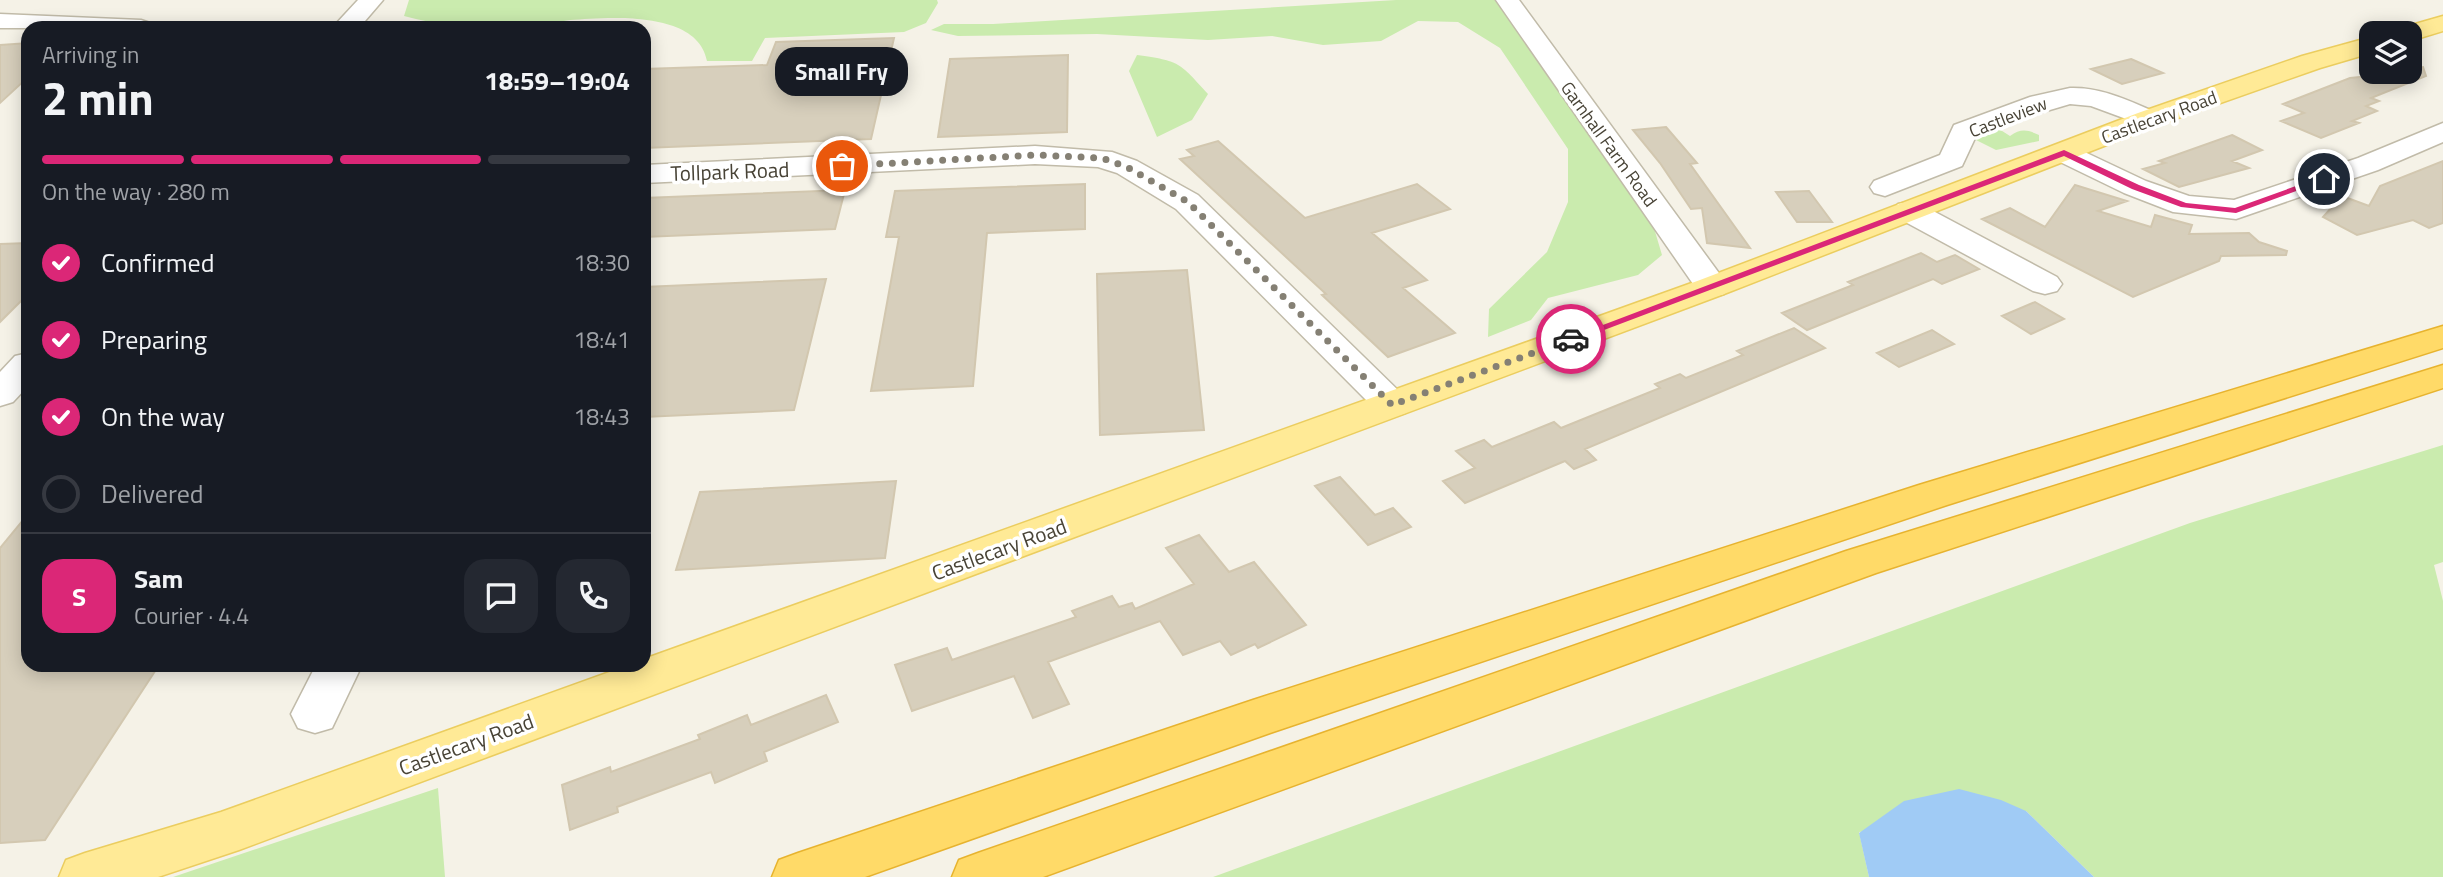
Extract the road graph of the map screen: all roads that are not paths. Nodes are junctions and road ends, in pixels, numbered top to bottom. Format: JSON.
{"nodes":[{"id":1,"x":371,"y":0,"type":"edge"},
{"id":2,"x":1507,"y":2,"type":"edge"},
{"id":3,"x":0,"y":21,"type":"edge"},
{"id":4,"x":352,"y":21,"type":"edge"},
{"id":5,"x":21,"y":22,"type":"edge"},
{"id":6,"x":2443,"y":23,"type":"edge"},
{"id":7,"x":2422,"y":29,"type":"edge"},
{"id":8,"x":2359,"y":48,"type":"edge"},
{"id":9,"x":2148,"y":119,"type":"junction"},
{"id":10,"x":2443,"y":132,"type":"edge"},
{"id":11,"x":2064,"y":153,"type":"junction"},
{"id":12,"x":651,"y":174,"type":"edge"},
{"id":13,"x":1897,"y":199,"type":"junction"},
{"id":14,"x":2045,"y":284,"type":"dead end"},
{"id":15,"x":1712,"y":287,"type":"junction"},
{"id":16,"x":2443,"y":337,"type":"edge"},
{"id":17,"x":21,"y":372,"type":"edge"},
{"id":18,"x":2443,"y":376,"type":"edge"},
{"id":19,"x":0,"y":394,"type":"edge"},
{"id":20,"x":1392,"y":405,"type":"junction"},
{"id":21,"x":336,"y":672,"type":"edge"},
{"id":22,"x":315,"y":714,"type":"dead end"},
{"id":23,"x":85,"y":877,"type":"edge"},
{"id":24,"x":798,"y":877,"type":"edge"},
{"id":25,"x":978,"y":877,"type":"edge"}],
"edges":[{"from":1,"to":4,"type":"street"},
{"from":2,"to":15,"type":"street","name":"Garnhall Farm Road"},
{"from":3,"to":5,"type":"street"},
{"from":6,"to":7,"type":"main road"},
{"from":8,"to":9,"type":"main road","name":"Castlecary Road"},
{"from":9,"to":11,"type":"main road","name":"Castlecary Road"},
{"from":9,"to":13,"type":"street","name":"Castleview"},
{"from":10,"to":11,"type":"street"},
{"from":11,"to":13,"type":"main road","name":"Castlecary Road"},
{"from":12,"to":20,"type":"street","name":"Tollpark Road"},
{"from":13,"to":14,"type":"street"},
{"from":13,"to":15,"type":"main road","name":"Castlecary Road"},
{"from":15,"to":20,"type":"main road","name":"Castlecary Road"},
{"from":16,"to":24,"type":"highway"},
{"from":17,"to":19,"type":"street"},
{"from":18,"to":25,"type":"highway"},
{"from":20,"to":23,"type":"main road","name":"Castlecary Road"},
{"from":21,"to":22,"type":"street"}]}
